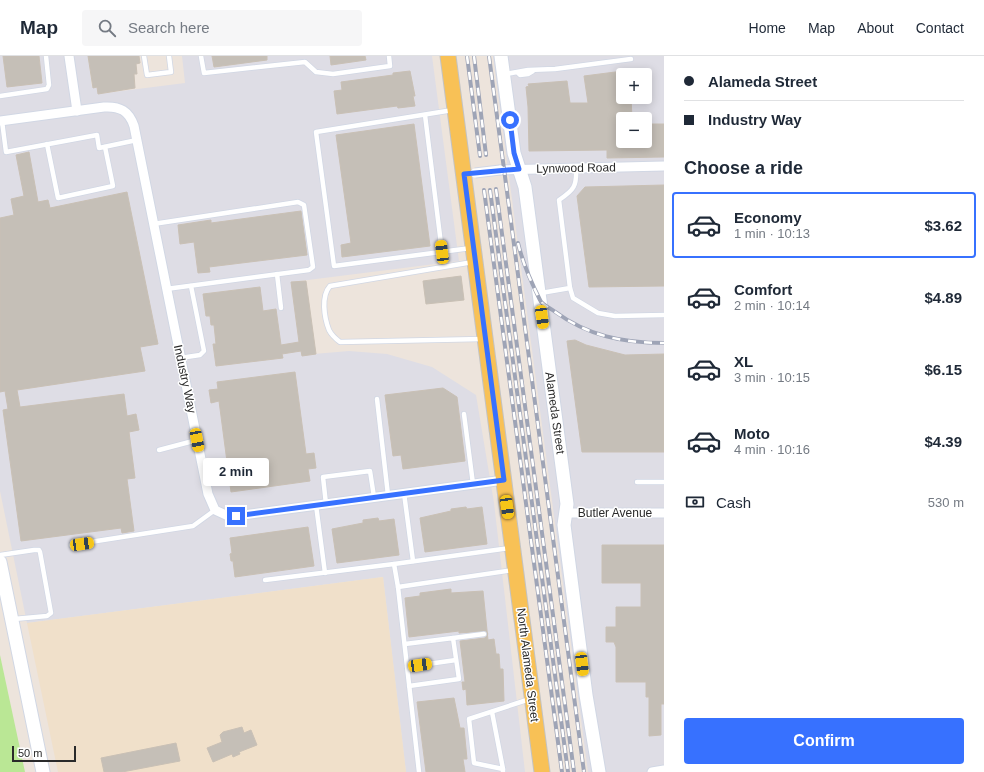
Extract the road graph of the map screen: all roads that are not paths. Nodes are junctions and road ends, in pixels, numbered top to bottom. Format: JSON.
{"nodes":[{"id":1,"x":46,"y":56,"type":"edge"},
{"id":2,"x":69,"y":56,"type":"edge"},
{"id":3,"x":144,"y":56,"type":"edge"},
{"id":4,"x":169,"y":56,"type":"edge"},
{"id":5,"x":201,"y":56,"type":"edge"},
{"id":6,"x":305,"y":56,"type":"edge"},
{"id":7,"x":389,"y":56,"type":"edge"},
{"id":8,"x":448,"y":56,"type":"edge"},
{"id":9,"x":502,"y":56,"type":"edge"},
{"id":10,"x":631,"y":59,"type":"dead end"},
{"id":11,"x":305,"y":62,"type":"junction"},
{"id":12,"x":504,"y":75,"type":"junction"},
{"id":13,"x":0,"y":96,"type":"edge"},
{"id":14,"x":455,"y":110,"type":"junction"},
{"id":15,"x":77,"y":111,"type":"junction"},
{"id":16,"x":425,"y":115,"type":"junction"},
{"id":17,"x":1,"y":121,"type":"edge"},
{"id":18,"x":137,"y":140,"type":"junction"},
{"id":19,"x":47,"y":144,"type":"junction"},
{"id":20,"x":105,"y":147,"type":"junction"},
{"id":21,"x":664,"y":166,"type":"edge"},
{"id":22,"x":576,"y":168,"type":"junction"},
{"id":23,"x":519,"y":169,"type":"junction"},
{"id":24,"x":470,"y":174,"type":"junction"},
{"id":25,"x":153,"y":224,"type":"junction"},
{"id":26,"x":442,"y":252,"type":"junction"},
{"id":27,"x":474,"y":254,"type":"junction"},
{"id":28,"x":277,"y":274,"type":"junction"},
{"id":29,"x":191,"y":286,"type":"junction"},
{"id":30,"x":570,"y":288,"type":"junction"},
{"id":31,"x":166,"y":289,"type":"junction"},
{"id":32,"x":539,"y":294,"type":"junction"},
{"id":33,"x":281,"y":308,"type":"dead end"},
{"id":34,"x":664,"y":316,"type":"edge"},
{"id":35,"x":485,"y":339,"type":"junction"},
{"id":36,"x":180,"y":358,"type":"junction"},
{"id":37,"x":377,"y":399,"type":"dead end"},
{"id":38,"x":464,"y":414,"type":"dead end"},
{"id":39,"x":197,"y":440,"type":"junction"},
{"id":40,"x":159,"y":450,"type":"dead end"},
{"id":41,"x":504,"y":480,"type":"junction"},
{"id":42,"x":637,"y":482,"type":"dead end"},
{"id":43,"x":664,"y":482,"type":"edge"},
{"id":44,"x":473,"y":484,"type":"junction"},
{"id":45,"x":404,"y":493,"type":"junction"},
{"id":46,"x":388,"y":495,"type":"junction"},
{"id":47,"x":374,"y":497,"type":"junction"},
{"id":48,"x":326,"y":504,"type":"junction"},
{"id":49,"x":316,"y":505,"type":"junction"},
{"id":50,"x":215,"y":510,"type":"junction"},
{"id":51,"x":566,"y":513,"type":"junction"},
{"id":52,"x":664,"y":514,"type":"edge"},
{"id":53,"x":71,"y":545,"type":"dead end"},
{"id":54,"x":0,"y":555,"type":"edge"},
{"id":55,"x":514,"y":559,"type":"junction"},
{"id":56,"x":413,"y":561,"type":"junction"},
{"id":57,"x":0,"y":562,"type":"edge"},
{"id":58,"x":394,"y":564,"type":"junction"},
{"id":59,"x":325,"y":573,"type":"junction"},
{"id":60,"x":264,"y":580,"type":"dead end"},
{"id":61,"x":398,"y":587,"type":"junction"},
{"id":62,"x":12,"y":620,"type":"junction"},
{"id":63,"x":484,"y":634,"type":"dead end"},
{"id":64,"x":453,"y":638,"type":"junction"},
{"id":65,"x":405,"y":644,"type":"junction"},
{"id":66,"x":456,"y":660,"type":"junction"},
{"id":67,"x":407,"y":667,"type":"junction"},
{"id":68,"x":409,"y":686,"type":"junction"},
{"id":69,"x":532,"y":698,"type":"junction"},
{"id":70,"x":492,"y":712,"type":"junction"},
{"id":71,"x":503,"y":770,"type":"edge"},
{"id":72,"x":664,"y":770,"type":"edge"},
{"id":73,"x":43,"y":772,"type":"edge"},
{"id":74,"x":419,"y":772,"type":"edge"},
{"id":75,"x":542,"y":772,"type":"edge"},
{"id":76,"x":598,"y":772,"type":"edge"},
{"id":77,"x":652,"y":772,"type":"edge"}],
"edges":[{"from":1,"to":13,"type":"lane"},
{"from":2,"to":15,"type":"street"},
{"from":3,"to":4,"type":"lane"},
{"from":5,"to":11,"type":"lane"},
{"from":6,"to":11,"type":"lane"},
{"from":7,"to":11,"type":"lane"},
{"from":8,"to":14,"type":"main road"},
{"from":9,"to":12,"type":"street","name":"Alameda Street"},
{"from":10,"to":12,"type":"lane"},
{"from":12,"to":23,"type":"street","name":"Alameda Street"},
{"from":14,"to":16,"type":"lane"},
{"from":14,"to":24,"type":"main road"},
{"from":15,"to":17,"type":"street","name":"Industry Way"},
{"from":15,"to":18,"type":"street","name":"Industry Way"},
{"from":16,"to":26,"type":"lane"},
{"from":16,"to":26,"type":"lane"},
{"from":17,"to":19,"type":"lane"},
{"from":18,"to":20,"type":"lane"},
{"from":18,"to":25,"type":"street","name":"Industry Way"},
{"from":19,"to":20,"type":"lane"},
{"from":19,"to":20,"type":"lane"},
{"from":21,"to":22,"type":"street","name":"Lynwood Road"},
{"from":22,"to":23,"type":"street","name":"Lynwood Road"},
{"from":22,"to":30,"type":"lane"},
{"from":23,"to":24,"type":"street","name":"Lynwood Road","bridge":true},
{"from":23,"to":32,"type":"street","name":"Alameda Street"},
{"from":24,"to":27,"type":"main road"},
{"from":25,"to":28,"type":"lane"},
{"from":25,"to":31,"type":"street","name":"Industry Way"},
{"from":26,"to":27,"type":"lane"},
{"from":27,"to":35,"type":"main road"},
{"from":27,"to":35,"type":"lane"},
{"from":28,"to":29,"type":"lane"},
{"from":28,"to":33,"type":"lane"},
{"from":29,"to":31,"type":"lane"},
{"from":29,"to":36,"type":"lane"},
{"from":30,"to":32,"type":"lane"},
{"from":30,"to":34,"type":"lane"},
{"from":31,"to":36,"type":"street","name":"Industry Way"},
{"from":32,"to":51,"type":"street","name":"Alameda Street"},
{"from":35,"to":41,"type":"main road"},
{"from":36,"to":39,"type":"street","name":"Industry Way"},
{"from":37,"to":46,"type":"lane"},
{"from":38,"to":44,"type":"lane"},
{"from":39,"to":40,"type":"lane"},
{"from":39,"to":50,"type":"street","name":"Industry Way"},
{"from":41,"to":44,"type":"street"},
{"from":41,"to":55,"type":"main road"},
{"from":42,"to":43,"type":"lane"},
{"from":44,"to":45,"type":"street"},
{"from":45,"to":46,"type":"street"},
{"from":45,"to":56,"type":"lane"},
{"from":46,"to":47,"type":"street"},
{"from":47,"to":48,"type":"street"},
{"from":47,"to":48,"type":"lane"},
{"from":48,"to":49,"type":"street"},
{"from":49,"to":50,"type":"street"},
{"from":49,"to":59,"type":"lane"},
{"from":50,"to":53,"type":"lane"},
{"from":51,"to":52,"type":"street","name":"Butler Avenue"},
{"from":51,"to":76,"type":"street","name":"Alameda Street"},
{"from":54,"to":62,"type":"lane"},
{"from":55,"to":56,"type":"lane"},
{"from":55,"to":61,"type":"lane"},
{"from":55,"to":69,"type":"main road","name":"North Alameda Street"},
{"from":56,"to":58,"type":"lane"},
{"from":57,"to":62,"type":"street"},
{"from":58,"to":59,"type":"lane"},
{"from":58,"to":61,"type":"lane"},
{"from":59,"to":60,"type":"lane"},
{"from":61,"to":65,"type":"lane"},
{"from":62,"to":73,"type":"street"},
{"from":63,"to":64,"type":"lane"},
{"from":64,"to":65,"type":"lane"},
{"from":64,"to":66,"type":"lane"},
{"from":65,"to":67,"type":"lane"},
{"from":66,"to":67,"type":"lane"},
{"from":66,"to":68,"type":"lane"},
{"from":67,"to":68,"type":"lane"},
{"from":68,"to":74,"type":"lane"},
{"from":69,"to":70,"type":"lane"},
{"from":69,"to":75,"type":"main road","name":"North Alameda Street"},
{"from":70,"to":71,"type":"lane"},
{"from":70,"to":71,"type":"lane"},
{"from":72,"to":77,"type":"street"}]}
